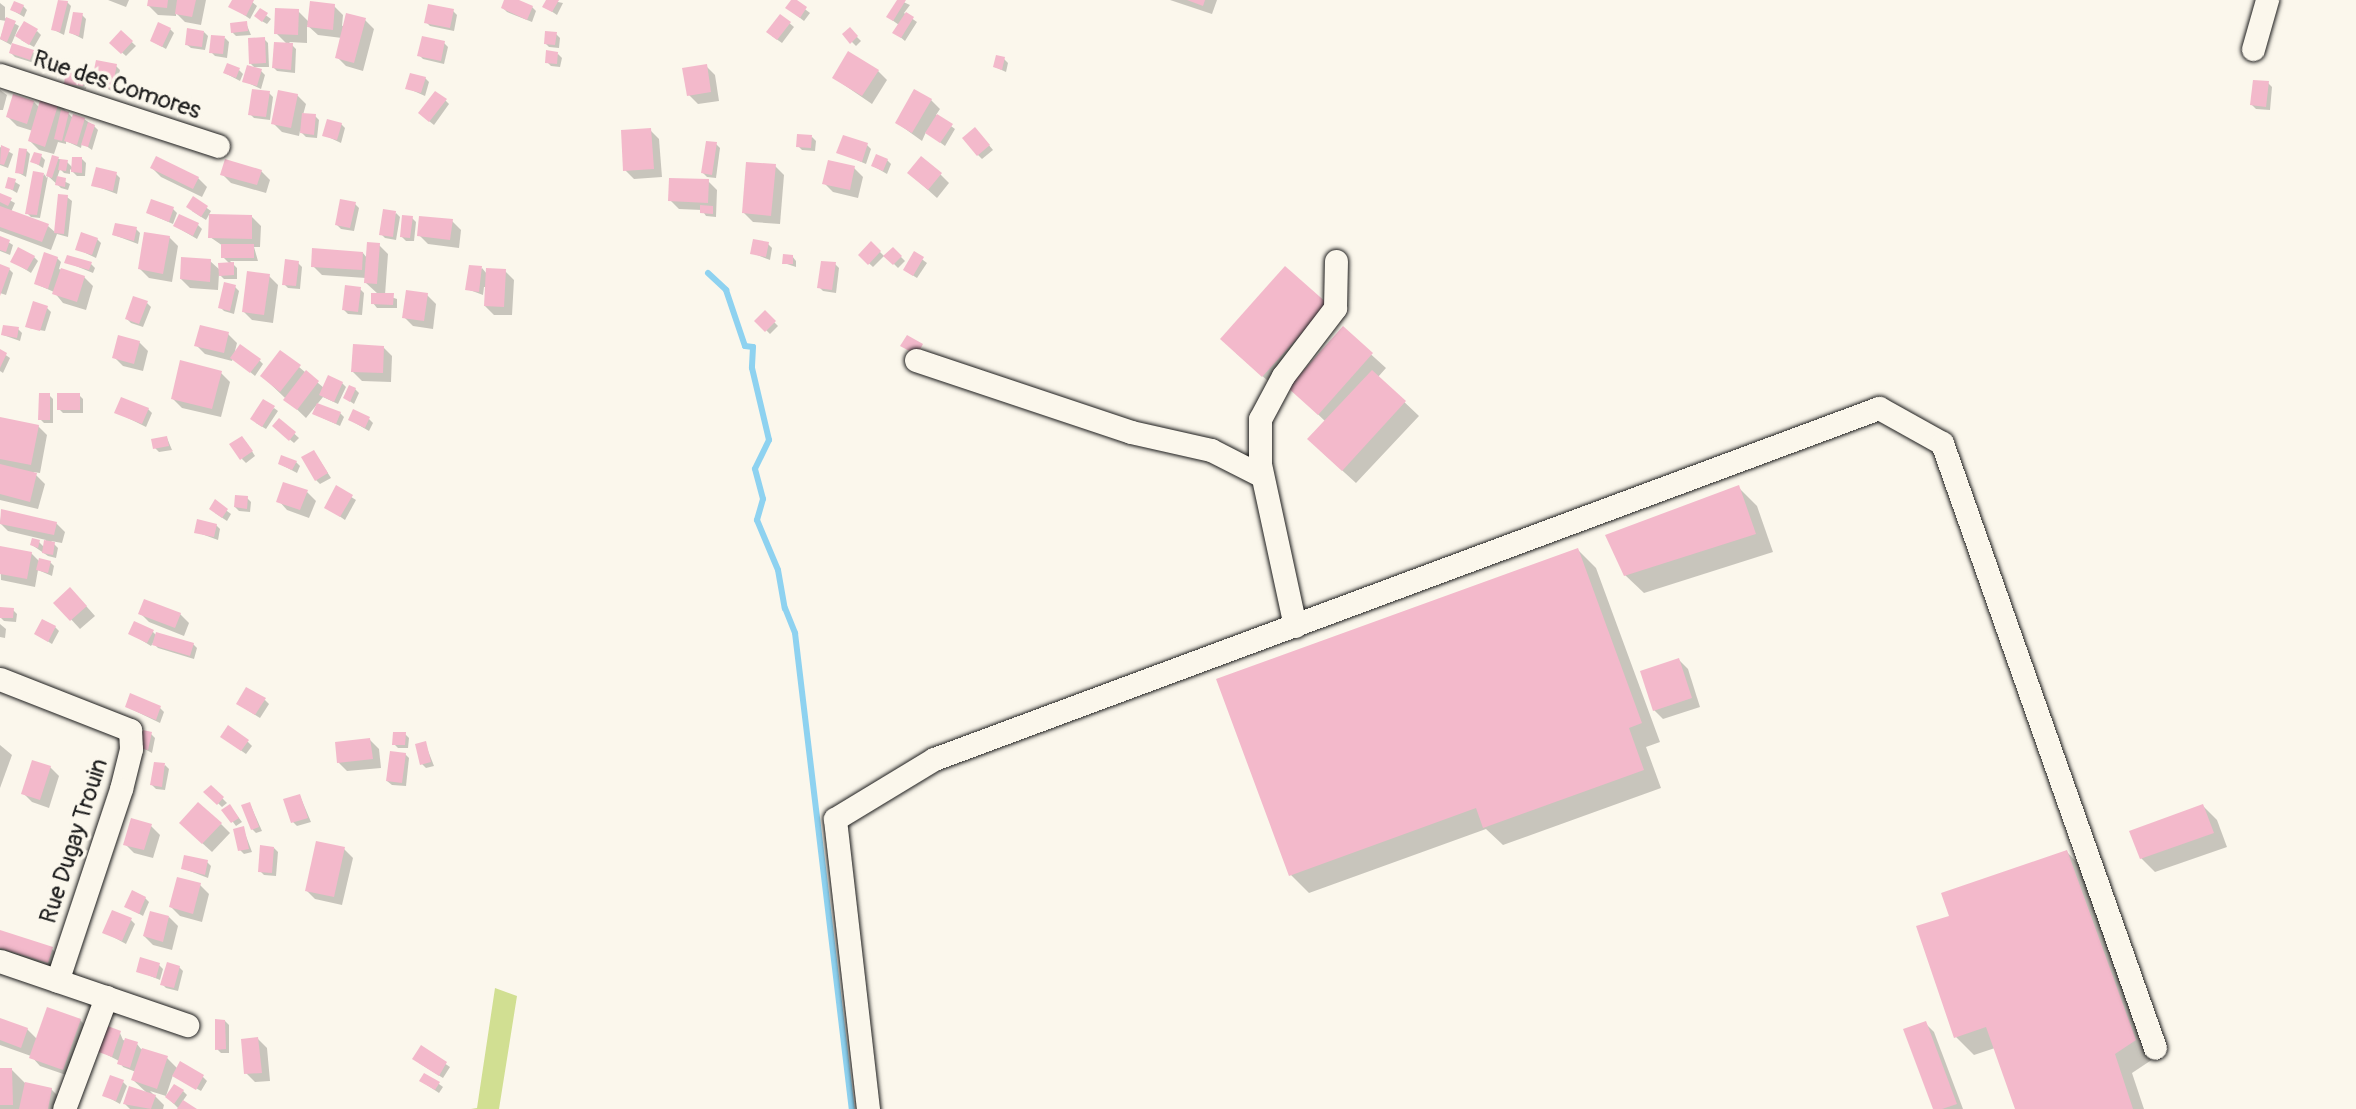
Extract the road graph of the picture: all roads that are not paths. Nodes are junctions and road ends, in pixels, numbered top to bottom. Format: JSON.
{"nodes":[{"id":1,"x":2267,"y":0,"type":"edge"},
{"id":2,"x":2253,"y":49,"type":"dead end"},
{"id":3,"x":0,"y":75,"type":"edge"},
{"id":4,"x":218,"y":146,"type":"dead end"},
{"id":5,"x":1336,"y":261,"type":"dead end"},
{"id":6,"x":916,"y":360,"type":"dead end"},
{"id":7,"x":1262,"y":476,"type":"junction"},
{"id":8,"x":1295,"y":626,"type":"junction"},
{"id":9,"x":0,"y":679,"type":"edge"},
{"id":10,"x":0,"y":961,"type":"edge"},
{"id":11,"x":57,"y":981,"type":"junction"},
{"id":12,"x":106,"y":997,"type":"junction"},
{"id":13,"x":187,"y":1025,"type":"dead end"},
{"id":14,"x":2155,"y":1048,"type":"dead end"},
{"id":15,"x":64,"y":1109,"type":"edge"},
{"id":16,"x":868,"y":1109,"type":"edge"}],
"edges":[{"from":1,"to":2,"type":"street"},
{"from":3,"to":4,"type":"street","name":"Rue des Comores"},
{"from":5,"to":7,"type":"street"},
{"from":6,"to":7,"type":"street"},
{"from":7,"to":8,"type":"street"},
{"from":8,"to":14,"type":"street"},
{"from":8,"to":16,"type":"street"},
{"from":9,"to":11,"type":"street","name":"Rue Dugay Trouin"},
{"from":10,"to":11,"type":"street"},
{"from":11,"to":12,"type":"street"},
{"from":12,"to":13,"type":"street"},
{"from":12,"to":15,"type":"street"}]}
